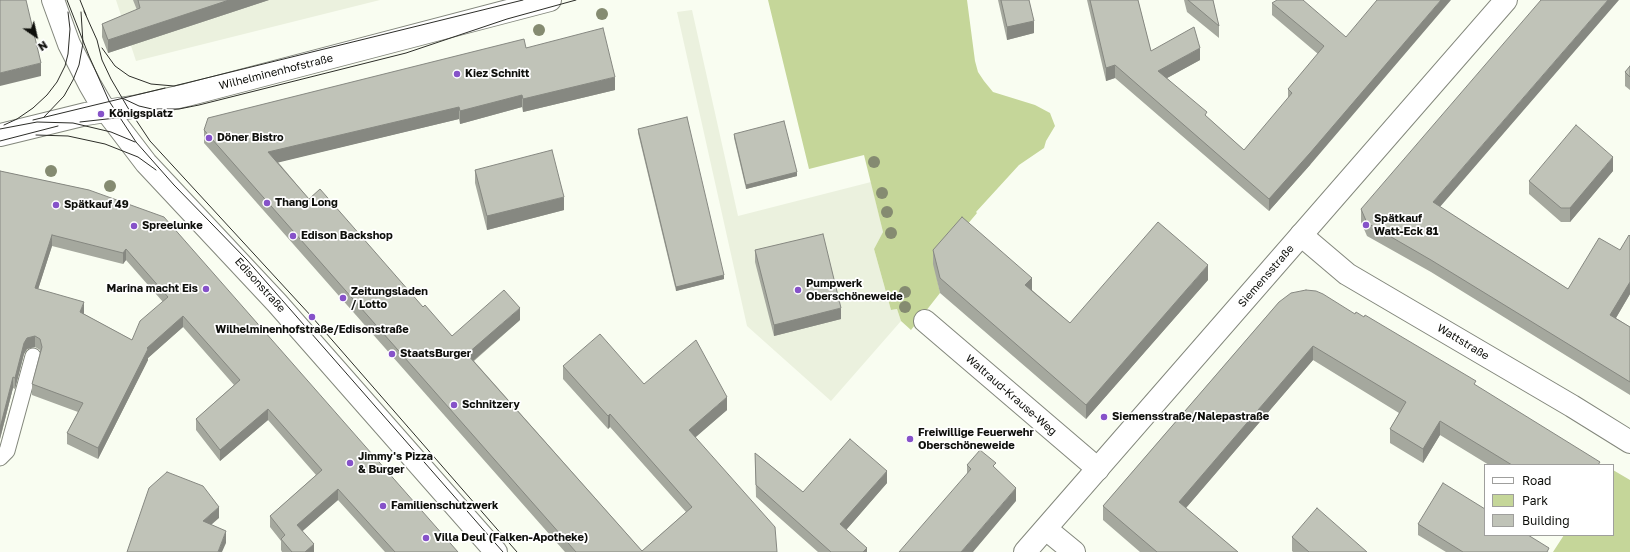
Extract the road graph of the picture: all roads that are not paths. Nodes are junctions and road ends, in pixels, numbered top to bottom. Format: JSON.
{"nodes":[{"id":1,"x":53,"y":0,"type":"edge"},
{"id":2,"x":550,"y":0,"type":"edge"},
{"id":3,"x":1506,"y":0,"type":"edge"},
{"id":4,"x":106,"y":111,"type":"junction"},
{"id":5,"x":0,"y":135,"type":"edge"},
{"id":6,"x":1301,"y":236,"type":"junction"},
{"id":7,"x":925,"y":321,"type":"dead end"},
{"id":8,"x":33,"y":356,"type":"dead end"},
{"id":9,"x":1630,"y":442,"type":"edge"},
{"id":10,"x":0,"y":458,"type":"edge"},
{"id":11,"x":1098,"y":469,"type":"junction"},
{"id":12,"x":1046,"y":529,"type":"junction"},
{"id":13,"x":496,"y":552,"type":"edge"},
{"id":14,"x":1026,"y":552,"type":"edge"},
{"id":15,"x":1074,"y":552,"type":"edge"}],
"edges":[{"from":1,"to":4,"type":"main road","name":"Edisonstraße"},
{"from":2,"to":4,"type":"main road","name":"Wilhelminenhofstraße"},
{"from":3,"to":6,"type":"main road","name":"Siemensstraße"},
{"from":4,"to":5,"type":"main road","name":"Wilhelminenhofstraße"},
{"from":4,"to":13,"type":"main road","name":"Edisonstraße"},
{"from":6,"to":9,"type":"main road","name":"Wattstraße"},
{"from":6,"to":11,"type":"main road","name":"Siemensstraße"},
{"from":7,"to":11,"type":"main road","name":"Waltraud-Krause-Weg"},
{"from":8,"to":10,"type":"lane"},
{"from":11,"to":12,"type":"main road","name":"Siemensstraße"},
{"from":12,"to":14,"type":"main road","name":"Siemensstraße"},
{"from":12,"to":15,"type":"main road"}]}
